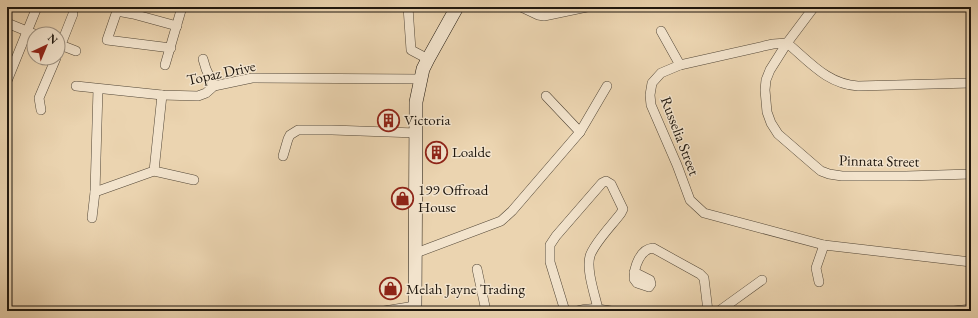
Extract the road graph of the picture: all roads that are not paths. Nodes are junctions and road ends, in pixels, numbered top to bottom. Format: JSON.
{"nodes":[{"id":1,"x":37,"y":7,"type":"edge"},
{"id":2,"x":182,"y":7,"type":"edge"},
{"id":3,"x":408,"y":7,"type":"edge"},
{"id":4,"x":457,"y":7,"type":"edge"},
{"id":5,"x":522,"y":7,"type":"edge"},
{"id":6,"x":587,"y":7,"type":"edge"},
{"id":7,"x":814,"y":7,"type":"edge"},
{"id":8,"x":117,"y":9,"type":"edge"},
{"id":9,"x":134,"y":10,"type":"edge"},
{"id":10,"x":73,"y":14,"type":"dead end"},
{"id":11,"x":7,"y":23,"type":"edge"},
{"id":12,"x":32,"y":26,"type":"edge"},
{"id":13,"x":177,"y":26,"type":"junction"},
{"id":14,"x":66,"y":30,"type":"edge"},
{"id":15,"x":26,"y":31,"type":"edge"},
{"id":16,"x":661,"y":31,"type":"dead end"},
{"id":17,"x":26,"y":41,"type":"edge"},
{"id":18,"x":787,"y":43,"type":"junction"},
{"id":19,"x":171,"y":48,"type":"junction"},
{"id":20,"x":66,"y":49,"type":"edge"},
{"id":21,"x":76,"y":52,"type":"dead end"},
{"id":22,"x":203,"y":59,"type":"dead end"},
{"id":23,"x":428,"y":59,"type":"junction"},
{"id":24,"x":680,"y":65,"type":"junction"},
{"id":25,"x":53,"y":66,"type":"edge"},
{"id":26,"x":165,"y":66,"type":"dead end"},
{"id":27,"x":421,"y":79,"type":"junction"},
{"id":28,"x":7,"y":81,"type":"edge"},
{"id":29,"x":971,"y":83,"type":"edge"},
{"id":30,"x":76,"y":86,"type":"dead end"},
{"id":31,"x":214,"y":86,"type":"junction"},
{"id":32,"x":607,"y":86,"type":"dead end"},
{"id":33,"x":98,"y":89,"type":"junction"},
{"id":34,"x":162,"y":96,"type":"junction"},
{"id":35,"x":546,"y":96,"type":"dead end"},
{"id":36,"x":41,"y":110,"type":"dead end"},
{"id":37,"x":416,"y":132,"type":"junction"},
{"id":38,"x":580,"y":132,"type":"junction"},
{"id":39,"x":283,"y":156,"type":"dead end"},
{"id":40,"x":154,"y":171,"type":"junction"},
{"id":41,"x":971,"y":174,"type":"edge"},
{"id":42,"x":194,"y":180,"type":"dead end"},
{"id":43,"x":95,"y":192,"type":"junction"},
{"id":44,"x":92,"y":218,"type":"dead end"},
{"id":45,"x":824,"y":245,"type":"junction"},
{"id":46,"x":416,"y":253,"type":"junction"},
{"id":47,"x":971,"y":262,"type":"edge"},
{"id":48,"x":477,"y":269,"type":"dead end"},
{"id":49,"x":634,"y":272,"type":"dead end"},
{"id":50,"x":762,"y":280,"type":"dead end"},
{"id":51,"x":819,"y":282,"type":"dead end"},
{"id":52,"x":415,"y":308,"type":"edge"},
{"id":53,"x":598,"y":309,"type":"junction"},
{"id":54,"x":971,"y":309,"type":"edge"},
{"id":55,"x":384,"y":311,"type":"edge"},
{"id":56,"x":486,"y":311,"type":"edge"},
{"id":57,"x":564,"y":311,"type":"edge"},
{"id":58,"x":577,"y":311,"type":"edge"},
{"id":59,"x":611,"y":311,"type":"edge"},
{"id":60,"x":708,"y":311,"type":"edge"},
{"id":61,"x":719,"y":311,"type":"edge"},
{"id":62,"x":954,"y":311,"type":"edge"}],
"edges":[{"from":1,"to":12,"type":"street"},
{"from":2,"to":13,"type":"street"},
{"from":3,"to":23,"type":"street"},
{"from":4,"to":23,"type":"main road"},
{"from":5,"to":6,"type":"street"},
{"from":7,"to":18,"type":"street","name":"Pinnata Street"},
{"from":8,"to":9,"type":"street"},
{"from":8,"to":19,"type":"street"},
{"from":9,"to":13,"type":"street"},
{"from":10,"to":14,"type":"street"},
{"from":11,"to":15,"type":"street"},
{"from":13,"to":19,"type":"street"},
{"from":16,"to":24,"type":"street"},
{"from":17,"to":28,"type":"street"},
{"from":18,"to":24,"type":"street","name":"Russelia Street"},
{"from":18,"to":29,"type":"street"},
{"from":18,"to":41,"type":"street","name":"Pinnata Street"},
{"from":19,"to":26,"type":"street"},
{"from":20,"to":21,"type":"street"},
{"from":22,"to":31,"type":"street"},
{"from":23,"to":27,"type":"main road"},
{"from":24,"to":45,"type":"street","name":"Russelia Street"},
{"from":25,"to":36,"type":"street"},
{"from":27,"to":31,"type":"street","name":"Topaz Drive"},
{"from":27,"to":37,"type":"main road"},
{"from":30,"to":33,"type":"street","name":"Topaz Drive"},
{"from":31,"to":34,"type":"street","name":"Topaz Drive"},
{"from":32,"to":38,"type":"street"},
{"from":33,"to":34,"type":"street","name":"Topaz Drive"},
{"from":33,"to":43,"type":"street"},
{"from":34,"to":40,"type":"street"},
{"from":35,"to":38,"type":"street"},
{"from":37,"to":39,"type":"street"},
{"from":37,"to":46,"type":"main road"},
{"from":38,"to":46,"type":"street"},
{"from":40,"to":42,"type":"street"},
{"from":40,"to":43,"type":"street"},
{"from":43,"to":44,"type":"street"},
{"from":45,"to":47,"type":"street","name":"Russelia Street"},
{"from":45,"to":51,"type":"street"},
{"from":46,"to":52,"type":"main road"},
{"from":48,"to":56,"type":"street"},
{"from":49,"to":60,"type":"street"},
{"from":50,"to":61,"type":"street"},
{"from":52,"to":55,"type":"street"},
{"from":53,"to":57,"type":"street"},
{"from":53,"to":58,"type":"street"},
{"from":53,"to":59,"type":"street"},
{"from":54,"to":62,"type":"street"}]}
